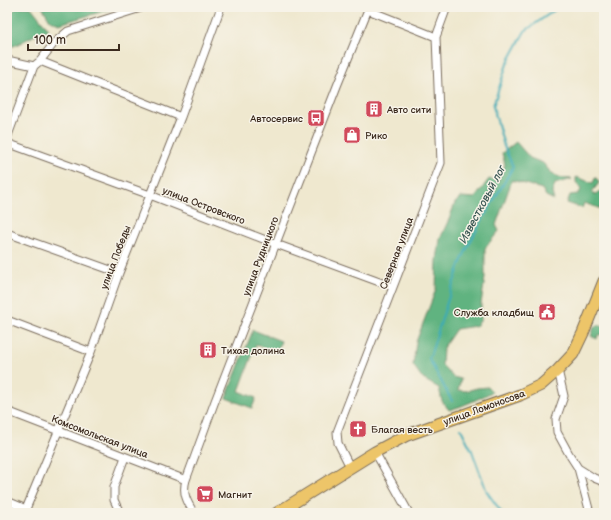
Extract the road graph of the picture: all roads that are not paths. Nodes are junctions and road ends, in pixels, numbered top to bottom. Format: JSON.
{"nodes":[{"id":1,"x":144,"y":7,"type":"edge"},
{"id":2,"x":221,"y":7,"type":"edge"},
{"id":3,"x":447,"y":7,"type":"edge"},
{"id":4,"x":369,"y":8,"type":"edge"},
{"id":5,"x":436,"y":37,"type":"junction"},
{"id":6,"x":7,"y":60,"type":"edge"},
{"id":7,"x":40,"y":61,"type":"junction"},
{"id":8,"x":34,"y":66,"type":"junction"},
{"id":9,"x":180,"y":117,"type":"junction"},
{"id":10,"x":7,"y":138,"type":"edge"},
{"id":11,"x":7,"y":143,"type":"edge"},
{"id":12,"x":150,"y":194,"type":"junction"},
{"id":13,"x":7,"y":233,"type":"edge"},
{"id":14,"x":276,"y":244,"type":"junction"},
{"id":15,"x":119,"y":273,"type":"junction"},
{"id":16,"x":604,"y":280,"type":"edge"},
{"id":17,"x":393,"y":287,"type":"junction"},
{"id":18,"x":7,"y":320,"type":"edge"},
{"id":19,"x":90,"y":352,"type":"junction"},
{"id":20,"x":558,"y":370,"type":"junction"},
{"id":21,"x":7,"y":411,"type":"edge"},
{"id":22,"x":58,"y":431,"type":"junction"},
{"id":23,"x":375,"y":452,"type":"junction"},
{"id":24,"x":125,"y":457,"type":"junction"},
{"id":25,"x":350,"y":467,"type":"junction"},
{"id":26,"x":578,"y":468,"type":"junction"},
{"id":27,"x":186,"y":480,"type":"junction"},
{"id":28,"x":604,"y":482,"type":"edge"},
{"id":29,"x":7,"y":501,"type":"edge"},
{"id":30,"x":28,"y":511,"type":"edge"},
{"id":31,"x":120,"y":513,"type":"edge"},
{"id":32,"x":194,"y":513,"type":"edge"},
{"id":33,"x":277,"y":513,"type":"edge"},
{"id":34,"x":408,"y":513,"type":"edge"},
{"id":35,"x":590,"y":513,"type":"edge"}],
"edges":[{"from":1,"to":7,"type":"street"},
{"from":2,"to":9,"type":"street","name":"улица Победы"},
{"from":3,"to":5,"type":"street"},
{"from":4,"to":5,"type":"street"},
{"from":4,"to":14,"type":"street","name":"улица Рудницкого"},
{"from":5,"to":17,"type":"street","name":"Северная улица"},
{"from":6,"to":8,"type":"street"},
{"from":7,"to":8,"type":"street"},
{"from":7,"to":9,"type":"street"},
{"from":8,"to":10,"type":"street"},
{"from":9,"to":12,"type":"street","name":"улица Победы"},
{"from":11,"to":12,"type":"street","name":"улица Островского"},
{"from":12,"to":14,"type":"street","name":"улица Островского"},
{"from":12,"to":15,"type":"street","name":"улица Победы"},
{"from":13,"to":15,"type":"street"},
{"from":14,"to":17,"type":"street","name":"улица Островского"},
{"from":14,"to":27,"type":"street","name":"улица Рудницкого"},
{"from":15,"to":19,"type":"street","name":"улица Победы"},
{"from":16,"to":20,"type":"main road","name":"улица Ломоносова"},
{"from":17,"to":25,"type":"street","name":"Северная улица"},
{"from":18,"to":19,"type":"street"},
{"from":19,"to":22,"type":"street","name":"улица Победы"},
{"from":20,"to":23,"type":"main road","name":"улица Ломоносова"},
{"from":20,"to":26,"type":"street"},
{"from":21,"to":22,"type":"street","name":"Комсомольская улица"},
{"from":22,"to":24,"type":"street","name":"Комсомольская улица"},
{"from":22,"to":30,"type":"street","name":"улица Победы"},
{"from":23,"to":25,"type":"main road","name":"улица Ломоносова"},
{"from":23,"to":34,"type":"street"},
{"from":24,"to":27,"type":"street","name":"Комсомольская улица"},
{"from":24,"to":31,"type":"street"},
{"from":25,"to":33,"type":"main road","name":"улица Ломоносова"},
{"from":26,"to":28,"type":"street"},
{"from":26,"to":35,"type":"street"},
{"from":27,"to":32,"type":"street","name":"улица Рудницкого"},
{"from":29,"to":30,"type":"street"}]}
